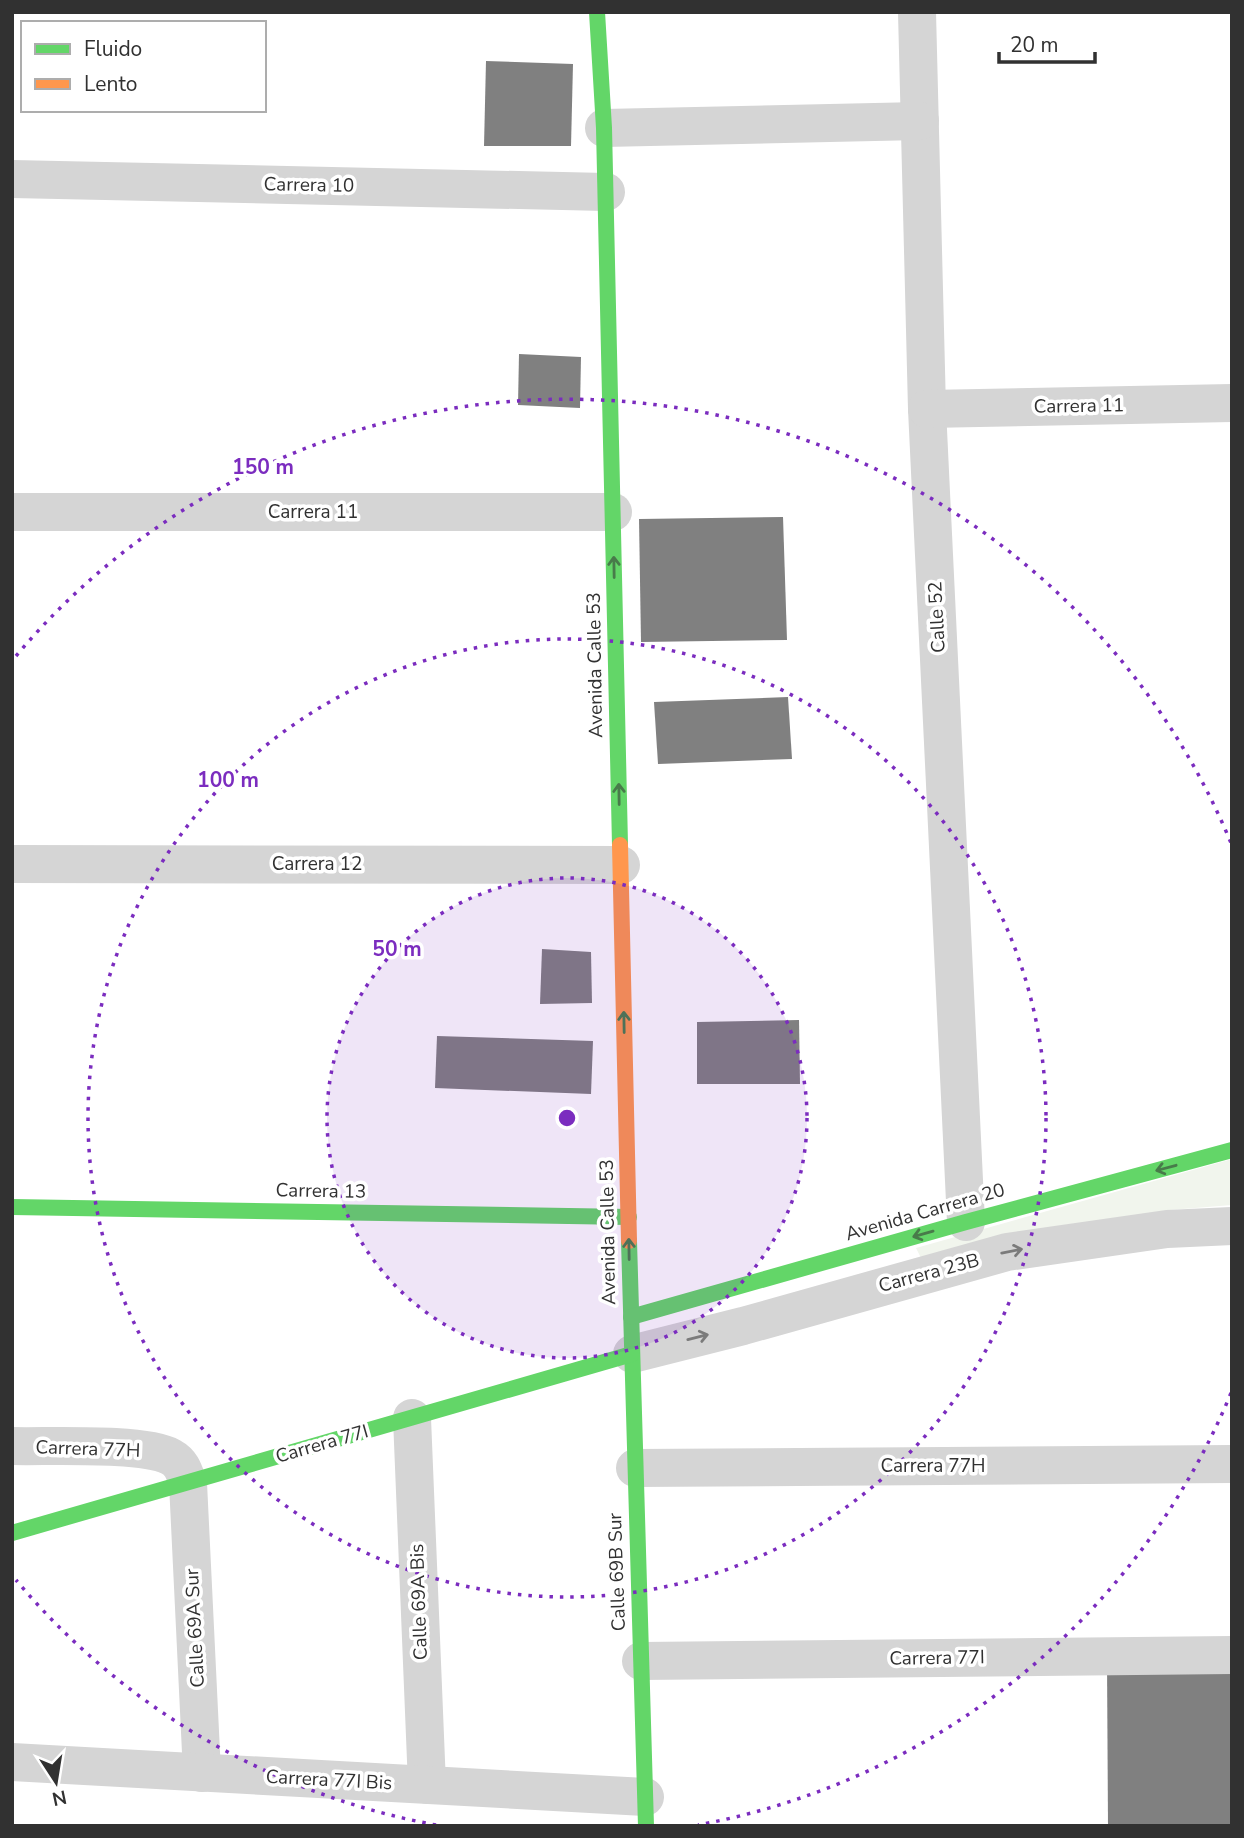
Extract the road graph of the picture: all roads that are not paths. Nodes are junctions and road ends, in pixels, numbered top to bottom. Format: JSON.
{"nodes":[{"id":1,"x":597,"y":12,"type":"edge"},
{"id":2,"x":918,"y":12,"type":"edge"},
{"id":3,"x":920,"y":121,"type":"junction"},
{"id":4,"x":604,"y":128,"type":"junction"},
{"id":5,"x":12,"y":179,"type":"edge"},
{"id":6,"x":606,"y":192,"type":"junction"},
{"id":7,"x":1232,"y":403,"type":"edge"},
{"id":8,"x":927,"y":409,"type":"junction"},
{"id":9,"x":12,"y":512,"type":"edge"},
{"id":10,"x":613,"y":512,"type":"junction"},
{"id":11,"x":12,"y":864,"type":"edge"},
{"id":12,"x":621,"y":865,"type":"junction"},
{"id":13,"x":1232,"y":1150,"type":"edge"},
{"id":14,"x":12,"y":1207,"type":"edge"},
{"id":15,"x":629,"y":1217,"type":"junction"},
{"id":16,"x":966,"y":1222,"type":"junction"},
{"id":17,"x":1232,"y":1226,"type":"edge"},
{"id":18,"x":632,"y":1336,"type":"junction"},
{"id":19,"x":412,"y":1418,"type":"junction"},
{"id":20,"x":12,"y":1446,"type":"edge"},
{"id":21,"x":1232,"y":1464,"type":"edge"},
{"id":22,"x":635,"y":1468,"type":"junction"},
{"id":23,"x":188,"y":1483,"type":"junction"},
{"id":24,"x":12,"y":1533,"type":"edge"},
{"id":25,"x":1232,"y":1656,"type":"edge"},
{"id":26,"x":641,"y":1661,"type":"junction"},
{"id":27,"x":12,"y":1762,"type":"edge"},
{"id":28,"x":202,"y":1773,"type":"junction"},
{"id":29,"x":427,"y":1785,"type":"junction"},
{"id":30,"x":645,"y":1812,"type":"edge"}],
"edges":[{"from":1,"to":4,"type":"street","name":"Avenida Calle 53"},
{"from":2,"to":3,"type":"street","name":"Calle 52"},
{"from":3,"to":4,"type":"street"},
{"from":3,"to":8,"type":"street","name":"Calle 52"},
{"from":4,"to":6,"type":"street","name":"Avenida Calle 53"},
{"from":5,"to":6,"type":"street","name":"Carrera 10"},
{"from":6,"to":10,"type":"street","name":"Avenida Calle 53"},
{"from":7,"to":8,"type":"street","name":"Carrera 11"},
{"from":8,"to":16,"type":"street","name":"Calle 52"},
{"from":9,"to":10,"type":"street","name":"Carrera 11"},
{"from":12,"to":10,"type":"street","name":"Avenida Calle 53","one_way":true},
{"from":11,"to":12,"type":"street","name":"Carrera 12"},
{"from":15,"to":12,"type":"street","name":"Avenida Calle 53","one_way":true},
{"from":13,"to":16,"type":"street","name":"Avenida Carrera 20","one_way":true},
{"from":14,"to":15,"type":"street","name":"Carrera 13"},
{"from":18,"to":15,"type":"street","name":"Avenida Calle 53","one_way":true},
{"from":16,"to":18,"type":"street","name":"Avenida Carrera 20","one_way":true},
{"from":18,"to":17,"type":"street","name":"Carrera 23B","one_way":true},
{"from":18,"to":19,"type":"street","name":"Carrera 77I"},
{"from":18,"to":22,"type":"street","name":"Calle 69B Sur"},
{"from":19,"to":23,"type":"street","name":"Carrera 77I"},
{"from":19,"to":29,"type":"street","name":"Calle 69A Bis"},
{"from":20,"to":23,"type":"street","name":"Carrera 77H"},
{"from":21,"to":22,"type":"street","name":"Carrera 77H"},
{"from":22,"to":26,"type":"street","name":"Calle 69B Sur"},
{"from":23,"to":24,"type":"street","name":"Carrera 77I"},
{"from":23,"to":28,"type":"street","name":"Calle 69A Sur"},
{"from":25,"to":26,"type":"street","name":"Carrera 77I"},
{"from":26,"to":30,"type":"street","name":"Calle 69B Sur"},
{"from":27,"to":28,"type":"street","name":"Carrera 77I Bis"},
{"from":28,"to":29,"type":"street","name":"Carrera 77I Bis"},
{"from":29,"to":30,"type":"street","name":"Carrera 77I Bis"}]}
